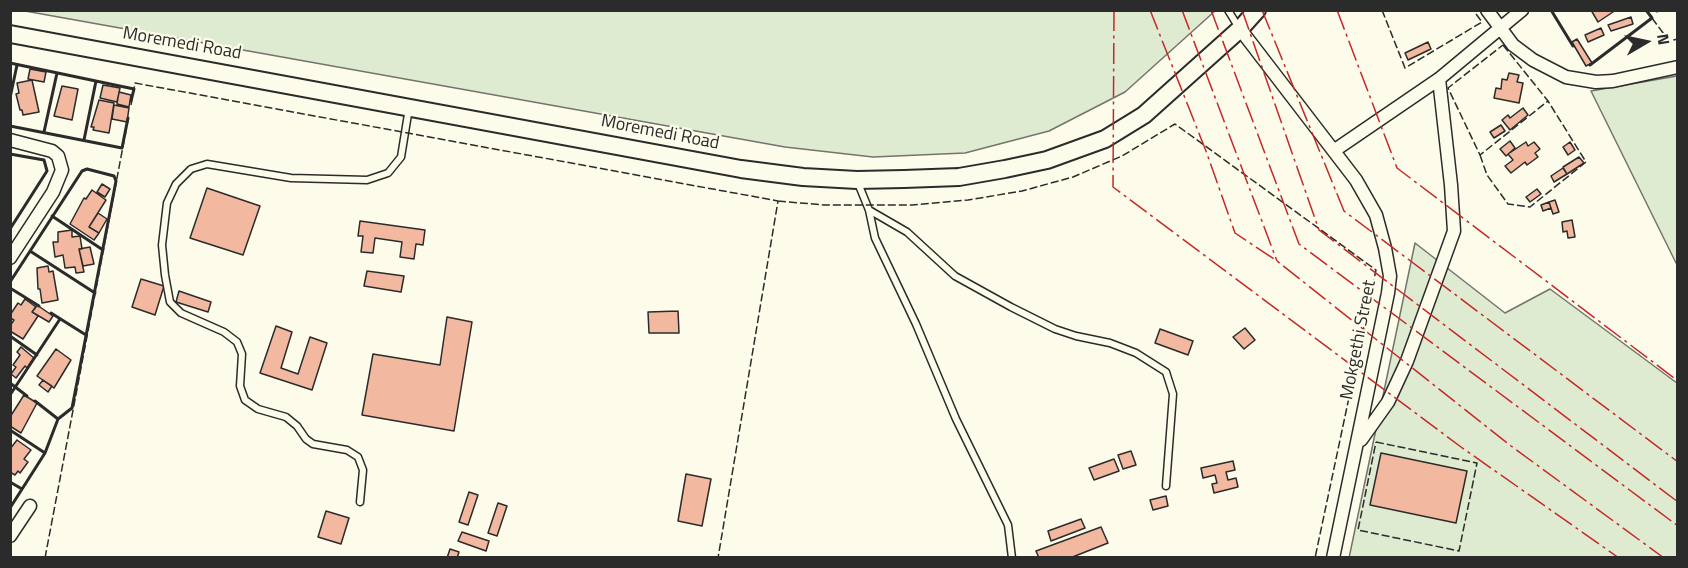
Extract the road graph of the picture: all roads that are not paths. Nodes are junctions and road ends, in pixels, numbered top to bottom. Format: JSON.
{"nodes":[{"id":1,"x":1228,"y":10,"type":"edge"},
{"id":2,"x":1257,"y":10,"type":"edge"},
{"id":3,"x":1487,"y":10,"type":"edge"},
{"id":4,"x":1522,"y":10,"type":"edge"},
{"id":5,"x":1500,"y":28,"type":"junction"},
{"id":6,"x":1240,"y":29,"type":"junction"},
{"id":7,"x":10,"y":34,"type":"edge"},
{"id":8,"x":1677,"y":67,"type":"edge"},
{"id":9,"x":1439,"y":79,"type":"junction"},
{"id":10,"x":409,"y":106,"type":"junction"},
{"id":11,"x":10,"y":140,"type":"edge"},
{"id":12,"x":1335,"y":150,"type":"junction"},
{"id":13,"x":857,"y":180,"type":"junction"},
{"id":14,"x":869,"y":210,"type":"junction"},
{"id":15,"x":10,"y":258,"type":"edge"},
{"id":16,"x":1357,"y":444,"type":"junction"},
{"id":17,"x":1166,"y":486,"type":"dead end"},
{"id":18,"x":360,"y":502,"type":"dead end"},
{"id":19,"x":30,"y":506,"type":"dead end"},
{"id":20,"x":10,"y":536,"type":"edge"},
{"id":21,"x":1012,"y":558,"type":"edge"},
{"id":22,"x":1333,"y":558,"type":"edge"}],
"edges":[{"from":1,"to":6,"type":"lane"},
{"from":2,"to":6,"type":"street","name":"Moremedi Road"},
{"from":3,"to":5,"type":"street"},
{"from":4,"to":5,"type":"street"},
{"from":5,"to":8,"type":"street"},
{"from":5,"to":9,"type":"street"},
{"from":6,"to":12,"type":"street","name":"Mokgethi Street"},
{"from":6,"to":13,"type":"street","name":"Moremedi Road"},
{"from":7,"to":10,"type":"street","name":"Moremedi Road"},
{"from":9,"to":12,"type":"street"},
{"from":9,"to":16,"type":"street"},
{"from":10,"to":13,"type":"street","name":"Moremedi Road"},
{"from":10,"to":18,"type":"lane"},
{"from":11,"to":15,"type":"street"},
{"from":12,"to":16,"type":"street","name":"Mokgethi Street"},
{"from":13,"to":14,"type":"lane"},
{"from":14,"to":17,"type":"lane"},
{"from":14,"to":21,"type":"lane"},
{"from":16,"to":22,"type":"street","name":"Mokgethi Street"},
{"from":19,"to":20,"type":"street"}]}
